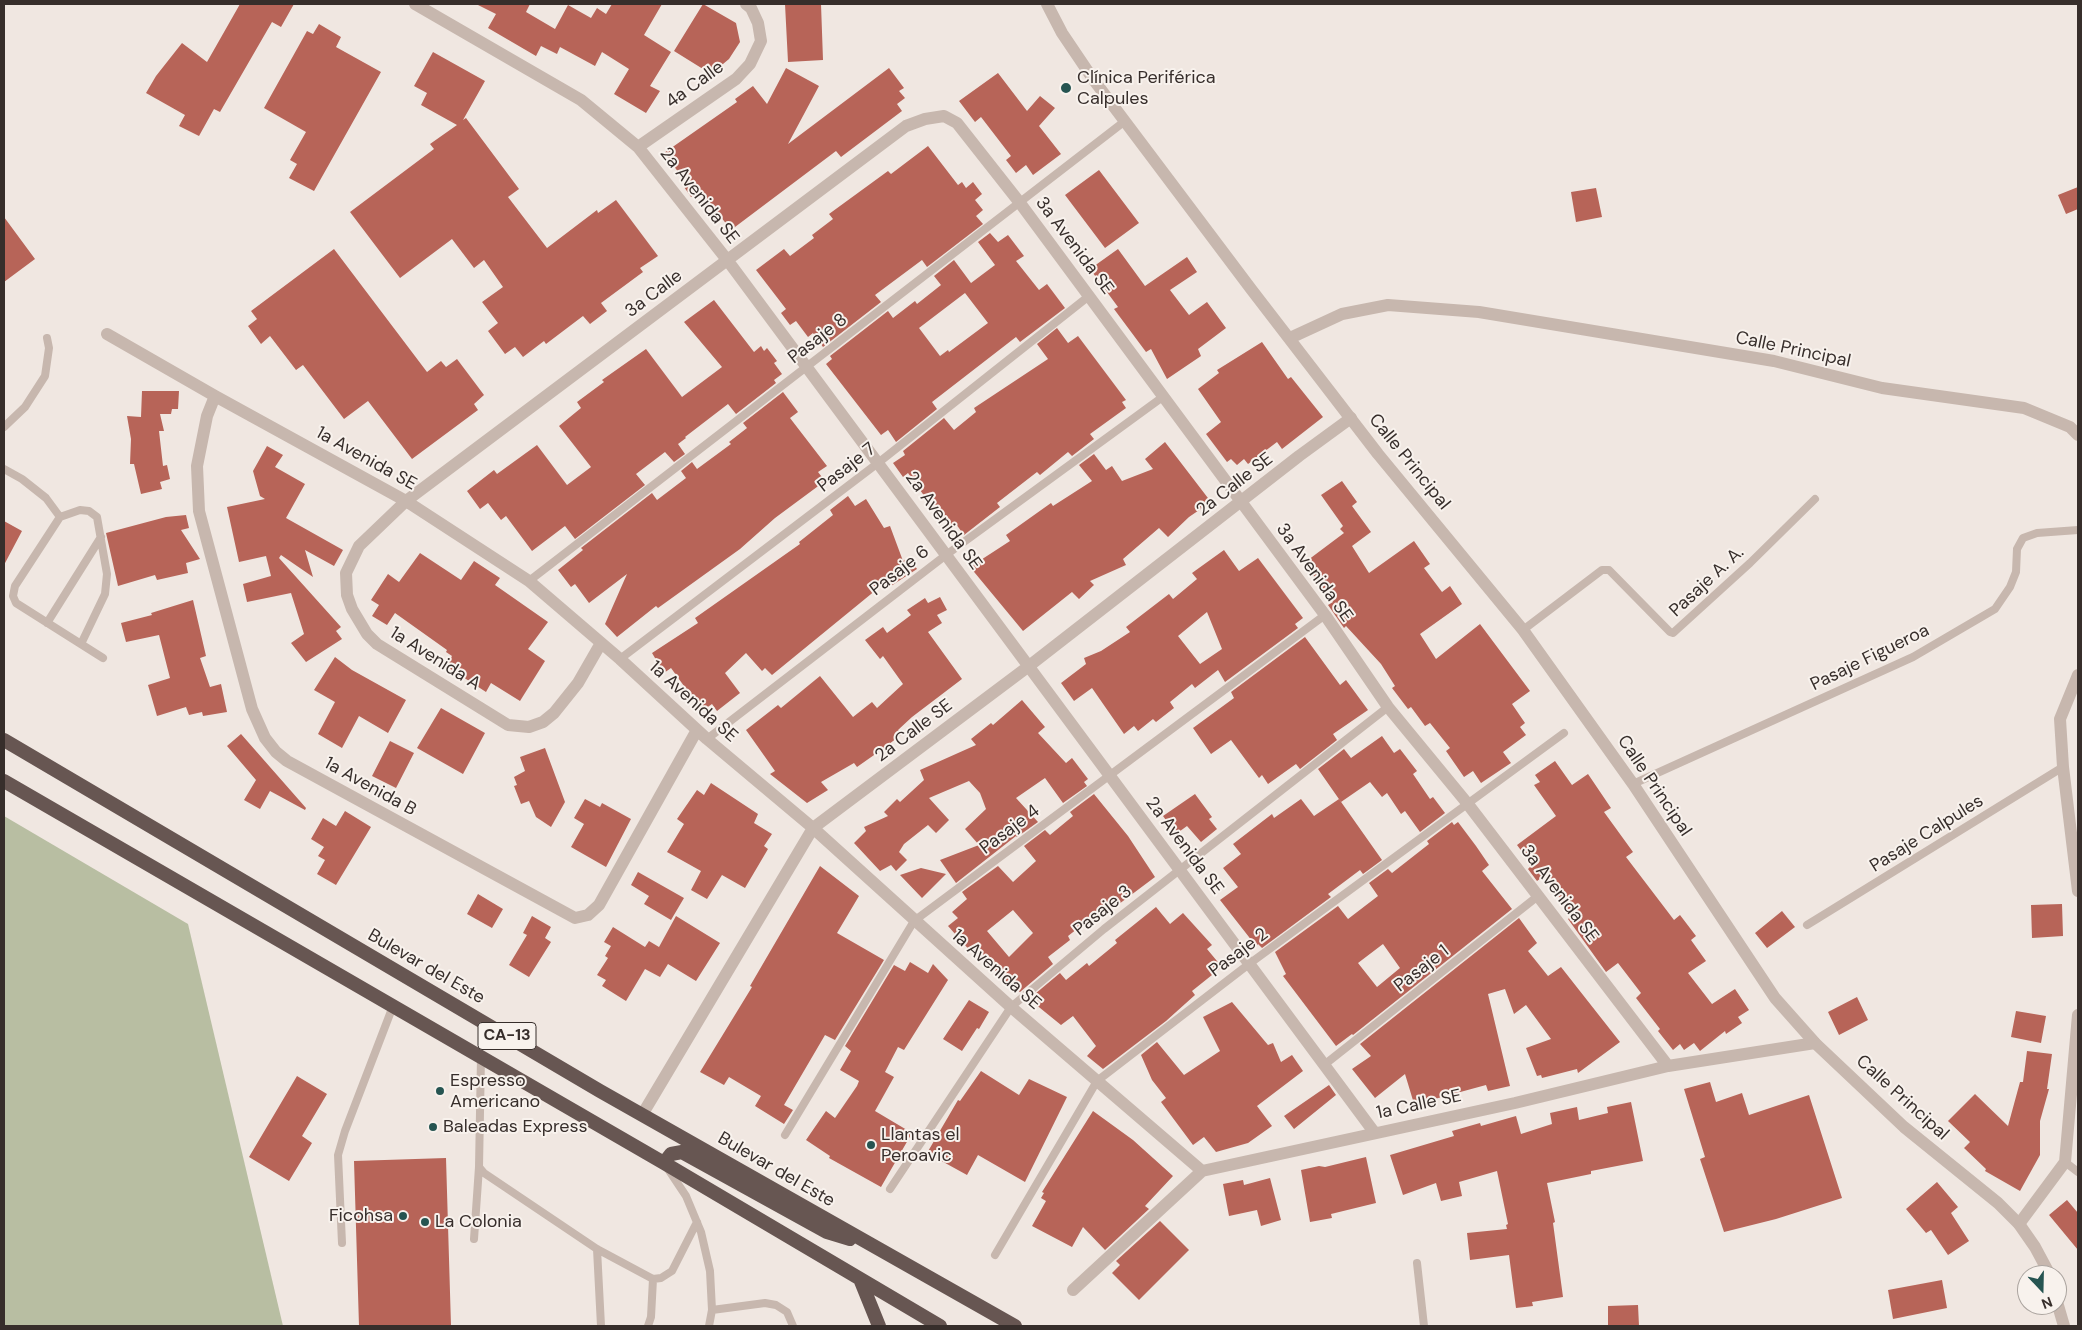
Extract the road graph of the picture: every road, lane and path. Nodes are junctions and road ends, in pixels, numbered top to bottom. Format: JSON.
{"nodes":[{"id":1,"x":415,"y":4,"type":"edge"},
{"id":2,"x":746,"y":4,"type":"edge"},
{"id":3,"x":1047,"y":4,"type":"edge"},
{"id":4,"x":925,"y":119,"type":"joint"},
{"id":5,"x":1125,"y":120,"type":"junction"},
{"id":6,"x":638,"y":148,"type":"junction"},
{"id":7,"x":1020,"y":202,"type":"junction"},
{"id":8,"x":728,"y":260,"type":"junction"},
{"id":9,"x":1089,"y":296,"type":"junction"},
{"id":10,"x":107,"y":334,"type":"dead end"},
{"id":11,"x":46,"y":338,"type":"dead end"},
{"id":12,"x":1290,"y":338,"type":"junction"},
{"id":13,"x":807,"y":367,"type":"junction"},
{"id":14,"x":215,"y":396,"type":"junction"},
{"id":15,"x":1164,"y":396,"type":"junction"},
{"id":16,"x":1351,"y":418,"type":"junction"},
{"id":17,"x":4,"y":426,"type":"edge"},
{"id":18,"x":2078,"y":436,"type":"edge"},
{"id":19,"x":878,"y":463,"type":"junction"},
{"id":20,"x":4,"y":469,"type":"edge"},
{"id":21,"x":1815,"y":499,"type":"dead end"},
{"id":22,"x":406,"y":501,"type":"junction"},
{"id":23,"x":1241,"y":503,"type":"junction"},
{"id":24,"x":60,"y":517,"type":"junction"},
{"id":25,"x":2078,"y":530,"type":"edge"},
{"id":26,"x":101,"y":537,"type":"junction"},
{"id":27,"x":946,"y":555,"type":"junction"},
{"id":28,"x":529,"y":581,"type":"junction"},
{"id":29,"x":1325,"y":616,"type":"junction"},
{"id":30,"x":47,"y":622,"type":"junction"},
{"id":31,"x":1523,"y":630,"type":"junction"},
{"id":32,"x":601,"y":643,"type":"junction"},
{"id":33,"x":80,"y":644,"type":"junction"},
{"id":34,"x":103,"y":658,"type":"dead end"},
{"id":35,"x":620,"y":660,"type":"junction"},
{"id":36,"x":1029,"y":666,"type":"junction"},
{"id":37,"x":2078,"y":675,"type":"edge"},
{"id":38,"x":1388,"y":707,"type":"junction"},
{"id":39,"x":697,"y":730,"type":"junction"},
{"id":40,"x":1564,"y":733,"type":"dead end"},
{"id":41,"x":4,"y":740,"type":"edge"},
{"id":42,"x":707,"y":740,"type":"junction"},
{"id":43,"x":2063,"y":767,"type":"junction"},
{"id":44,"x":1108,"y":775,"type":"junction"},
{"id":45,"x":4,"y":781,"type":"edge"},
{"id":46,"x":1632,"y":784,"type":"junction"},
{"id":47,"x":1467,"y":803,"type":"junction"},
{"id":48,"x":812,"y":828,"type":"junction"},
{"id":49,"x":1180,"y":870,"type":"junction"},
{"id":50,"x":2078,"y":891,"type":"edge"},
{"id":51,"x":1538,"y":896,"type":"junction"},
{"id":52,"x":914,"y":921,"type":"junction"},
{"id":53,"x":1807,"y":926,"type":"dead end"},
{"id":54,"x":1249,"y":964,"type":"junction"},
{"id":55,"x":393,"y":1006,"type":"junction"},
{"id":56,"x":1011,"y":1007,"type":"junction"},
{"id":57,"x":2078,"y":1015,"type":"edge"},
{"id":58,"x":1815,"y":1043,"type":"junction"},
{"id":59,"x":481,"y":1056,"type":"junction"},
{"id":60,"x":1324,"y":1065,"type":"junction"},
{"id":61,"x":1668,"y":1066,"type":"junction"},
{"id":62,"x":1098,"y":1081,"type":"junction"},
{"id":63,"x":642,"y":1115,"type":"junction"},
{"id":64,"x":1374,"y":1132,"type":"junction"},
{"id":65,"x":785,"y":1134,"type":"dead end"},
{"id":66,"x":2065,"y":1162,"type":"junction"},
{"id":67,"x":664,"y":1163,"type":"junction"},
{"id":68,"x":478,"y":1166,"type":"junction"},
{"id":69,"x":1202,"y":1171,"type":"junction"},
{"id":70,"x":2078,"y":1172,"type":"edge"},
{"id":71,"x":890,"y":1188,"type":"dead end"},
{"id":72,"x":697,"y":1222,"type":"junction"},
{"id":73,"x":2019,"y":1224,"type":"junction"},
{"id":74,"x":474,"y":1239,"type":"dead end"},
{"id":75,"x":342,"y":1243,"type":"dead end"},
{"id":76,"x":874,"y":1247,"type":"junction"},
{"id":77,"x":597,"y":1249,"type":"junction"},
{"id":78,"x":995,"y":1255,"type":"dead end"},
{"id":79,"x":1417,"y":1263,"type":"dead end"},
{"id":80,"x":2045,"y":1265,"type":"edge"},
{"id":81,"x":653,"y":1278,"type":"junction"},
{"id":82,"x":860,"y":1279,"type":"junction"},
{"id":83,"x":1073,"y":1290,"type":"dead end"},
{"id":84,"x":712,"y":1310,"type":"junction"},
{"id":85,"x":601,"y":1326,"type":"edge"},
{"id":86,"x":648,"y":1326,"type":"edge"},
{"id":87,"x":709,"y":1326,"type":"edge"},
{"id":88,"x":793,"y":1326,"type":"edge"},
{"id":89,"x":879,"y":1326,"type":"edge"},
{"id":90,"x":940,"y":1326,"type":"edge"},
{"id":91,"x":1015,"y":1326,"type":"edge"},
{"id":92,"x":1424,"y":1326,"type":"edge"}],
"edges":[{"from":1,"to":6,"type":"street","name":"2a Avenida SE"},
{"from":2,"to":6,"type":"street","name":"4a Calle"},
{"from":3,"to":5,"type":"street","name":"Calle Principal"},
{"from":4,"to":7,"type":"street","name":"3a Avenida SE"},
{"from":4,"to":8,"type":"street","name":"3a Calle"},
{"from":5,"to":7,"type":"lane","name":"Pasaje 8"},
{"from":5,"to":12,"type":"street","name":"Calle Principal"},
{"from":6,"to":8,"type":"street","name":"2a Avenida SE"},
{"from":7,"to":9,"type":"street","name":"3a Avenida SE"},
{"from":7,"to":13,"type":"lane","name":"Pasaje 8"},
{"from":8,"to":13,"type":"street","name":"2a Avenida SE"},
{"from":8,"to":22,"type":"street","name":"3a Calle"},
{"from":9,"to":15,"type":"street","name":"3a Avenida SE"},
{"from":9,"to":19,"type":"lane","name":"Pasaje 7"},
{"from":10,"to":14,"type":"street","name":"1a Avenida SE"},
{"from":11,"to":17,"type":"lane"},
{"from":12,"to":16,"type":"street","name":"Calle Principal"},
{"from":12,"to":18,"type":"street","name":"Calle Principal"},
{"from":13,"to":19,"type":"street","name":"2a Avenida SE"},
{"from":13,"to":28,"type":"lane","name":"Pasaje 8"},
{"from":14,"to":22,"type":"street","name":"1a Avenida SE"},
{"from":14,"to":39,"type":"street","name":"1a Avenida B"},
{"from":15,"to":23,"type":"street","name":"3a Avenida SE"},
{"from":15,"to":27,"type":"lane","name":"Pasaje 6"},
{"from":16,"to":23,"type":"street","name":"2a Calle SE"},
{"from":16,"to":31,"type":"street","name":"Calle Principal"},
{"from":19,"to":27,"type":"street","name":"2a Avenida SE"},
{"from":19,"to":35,"type":"lane","name":"Pasaje 7"},
{"from":20,"to":24,"type":"lane"},
{"from":21,"to":31,"type":"lane","name":"Pasaje A. A."},
{"from":22,"to":28,"type":"street","name":"1a Avenida SE"},
{"from":22,"to":32,"type":"street","name":"1a Avenida A"},
{"from":23,"to":29,"type":"street","name":"3a Avenida SE"},
{"from":23,"to":36,"type":"street","name":"2a Calle SE"},
{"from":24,"to":26,"type":"lane"},
{"from":24,"to":30,"type":"lane"},
{"from":25,"to":46,"type":"lane","name":"Pasaje Figueroa"},
{"from":26,"to":30,"type":"lane"},
{"from":26,"to":33,"type":"lane"},
{"from":27,"to":36,"type":"street","name":"2a Avenida SE"},
{"from":27,"to":42,"type":"lane","name":"Pasaje 6"},
{"from":28,"to":32,"type":"street","name":"1a Avenida SE"},
{"from":29,"to":38,"type":"street","name":"3a Avenida SE"},
{"from":29,"to":44,"type":"lane","name":"Pasaje 4"},
{"from":30,"to":33,"type":"lane"},
{"from":31,"to":46,"type":"street","name":"Calle Principal"},
{"from":32,"to":35,"type":"street","name":"1a Avenida SE"},
{"from":33,"to":34,"type":"lane"},
{"from":35,"to":39,"type":"street","name":"1a Avenida SE"},
{"from":36,"to":44,"type":"street","name":"2a Avenida SE"},
{"from":36,"to":48,"type":"street","name":"2a Calle SE"},
{"from":37,"to":43,"type":"street"},
{"from":38,"to":47,"type":"street","name":"3a Avenida SE"},
{"from":38,"to":49,"type":"lane","name":"Pasaje 3"},
{"from":39,"to":42,"type":"street","name":"1a Avenida SE"},
{"from":40,"to":47,"type":"lane","name":"Pasaje 2"},
{"from":41,"to":63,"type":"highway","name":"Bulevar del Este","number":"CA-13"},
{"from":42,"to":48,"type":"street","name":"1a Avenida SE"},
{"from":43,"to":50,"type":"street"},
{"from":43,"to":53,"type":"lane","name":"Pasaje Calpules"},
{"from":44,"to":49,"type":"street","name":"2a Avenida SE"},
{"from":44,"to":52,"type":"lane","name":"Pasaje 4"},
{"from":45,"to":55,"type":"highway","number":"CA-13"},
{"from":46,"to":58,"type":"street","name":"Calle Principal"},
{"from":47,"to":51,"type":"street","name":"3a Avenida SE"},
{"from":47,"to":54,"type":"lane","name":"Pasaje 2"},
{"from":48,"to":52,"type":"street","name":"1a Avenida SE"},
{"from":48,"to":63,"type":"street","name":"2a Calle SE"},
{"from":49,"to":54,"type":"street","name":"2a Avenida SE"},
{"from":49,"to":56,"type":"lane","name":"Pasaje 3"},
{"from":51,"to":60,"type":"lane","name":"Pasaje 1"},
{"from":51,"to":61,"type":"street","name":"3a Avenida SE"},
{"from":52,"to":56,"type":"street","name":"1a Avenida SE"},
{"from":52,"to":65,"type":"lane","name":"Pasaje 4"},
{"from":54,"to":60,"type":"street","name":"2a Avenida SE"},
{"from":54,"to":62,"type":"lane","name":"Pasaje 2"},
{"from":55,"to":59,"type":"highway","number":"CA-13"},
{"from":55,"to":75,"type":"lane"},
{"from":56,"to":62,"type":"street","name":"1a Avenida SE"},
{"from":56,"to":71,"type":"lane","name":"Pasaje 3"},
{"from":57,"to":66,"type":"street"},
{"from":58,"to":61,"type":"street","name":"1a Calle SE"},
{"from":58,"to":73,"type":"street","name":"Calle Principal"},
{"from":59,"to":67,"type":"highway","number":"CA-13"},
{"from":59,"to":68,"type":"lane"},
{"from":60,"to":64,"type":"street","name":"2a Avenida SE"},
{"from":61,"to":64,"type":"street","name":"1a Calle SE"},
{"from":62,"to":69,"type":"street","name":"1a Avenida SE"},
{"from":62,"to":78,"type":"lane","name":"Pasaje 2"},
{"from":63,"to":76,"type":"highway","name":"Bulevar del Este","number":"CA-13"},
{"from":64,"to":69,"type":"street","name":"1a Calle SE"},
{"from":66,"to":70,"type":"lane"},
{"from":66,"to":73,"type":"street"},
{"from":67,"to":72,"type":"lane"},
{"from":67,"to":76,"type":"highway"},
{"from":67,"to":82,"type":"highway","number":"CA-13"},
{"from":68,"to":74,"type":"lane"},
{"from":68,"to":77,"type":"lane"},
{"from":69,"to":83,"type":"street","name":"1a Calle SE"},
{"from":72,"to":81,"type":"lane"},
{"from":72,"to":84,"type":"lane"},
{"from":73,"to":80,"type":"street","name":"Calle Principal"},
{"from":76,"to":91,"type":"highway","name":"Bulevar del Este","number":"CA-13"},
{"from":77,"to":81,"type":"lane"},
{"from":77,"to":85,"type":"lane"},
{"from":79,"to":92,"type":"lane"},
{"from":81,"to":86,"type":"lane"},
{"from":82,"to":89,"type":"highway"},
{"from":82,"to":90,"type":"highway","number":"CA-13"},
{"from":84,"to":87,"type":"lane"},
{"from":84,"to":88,"type":"lane"}]}
